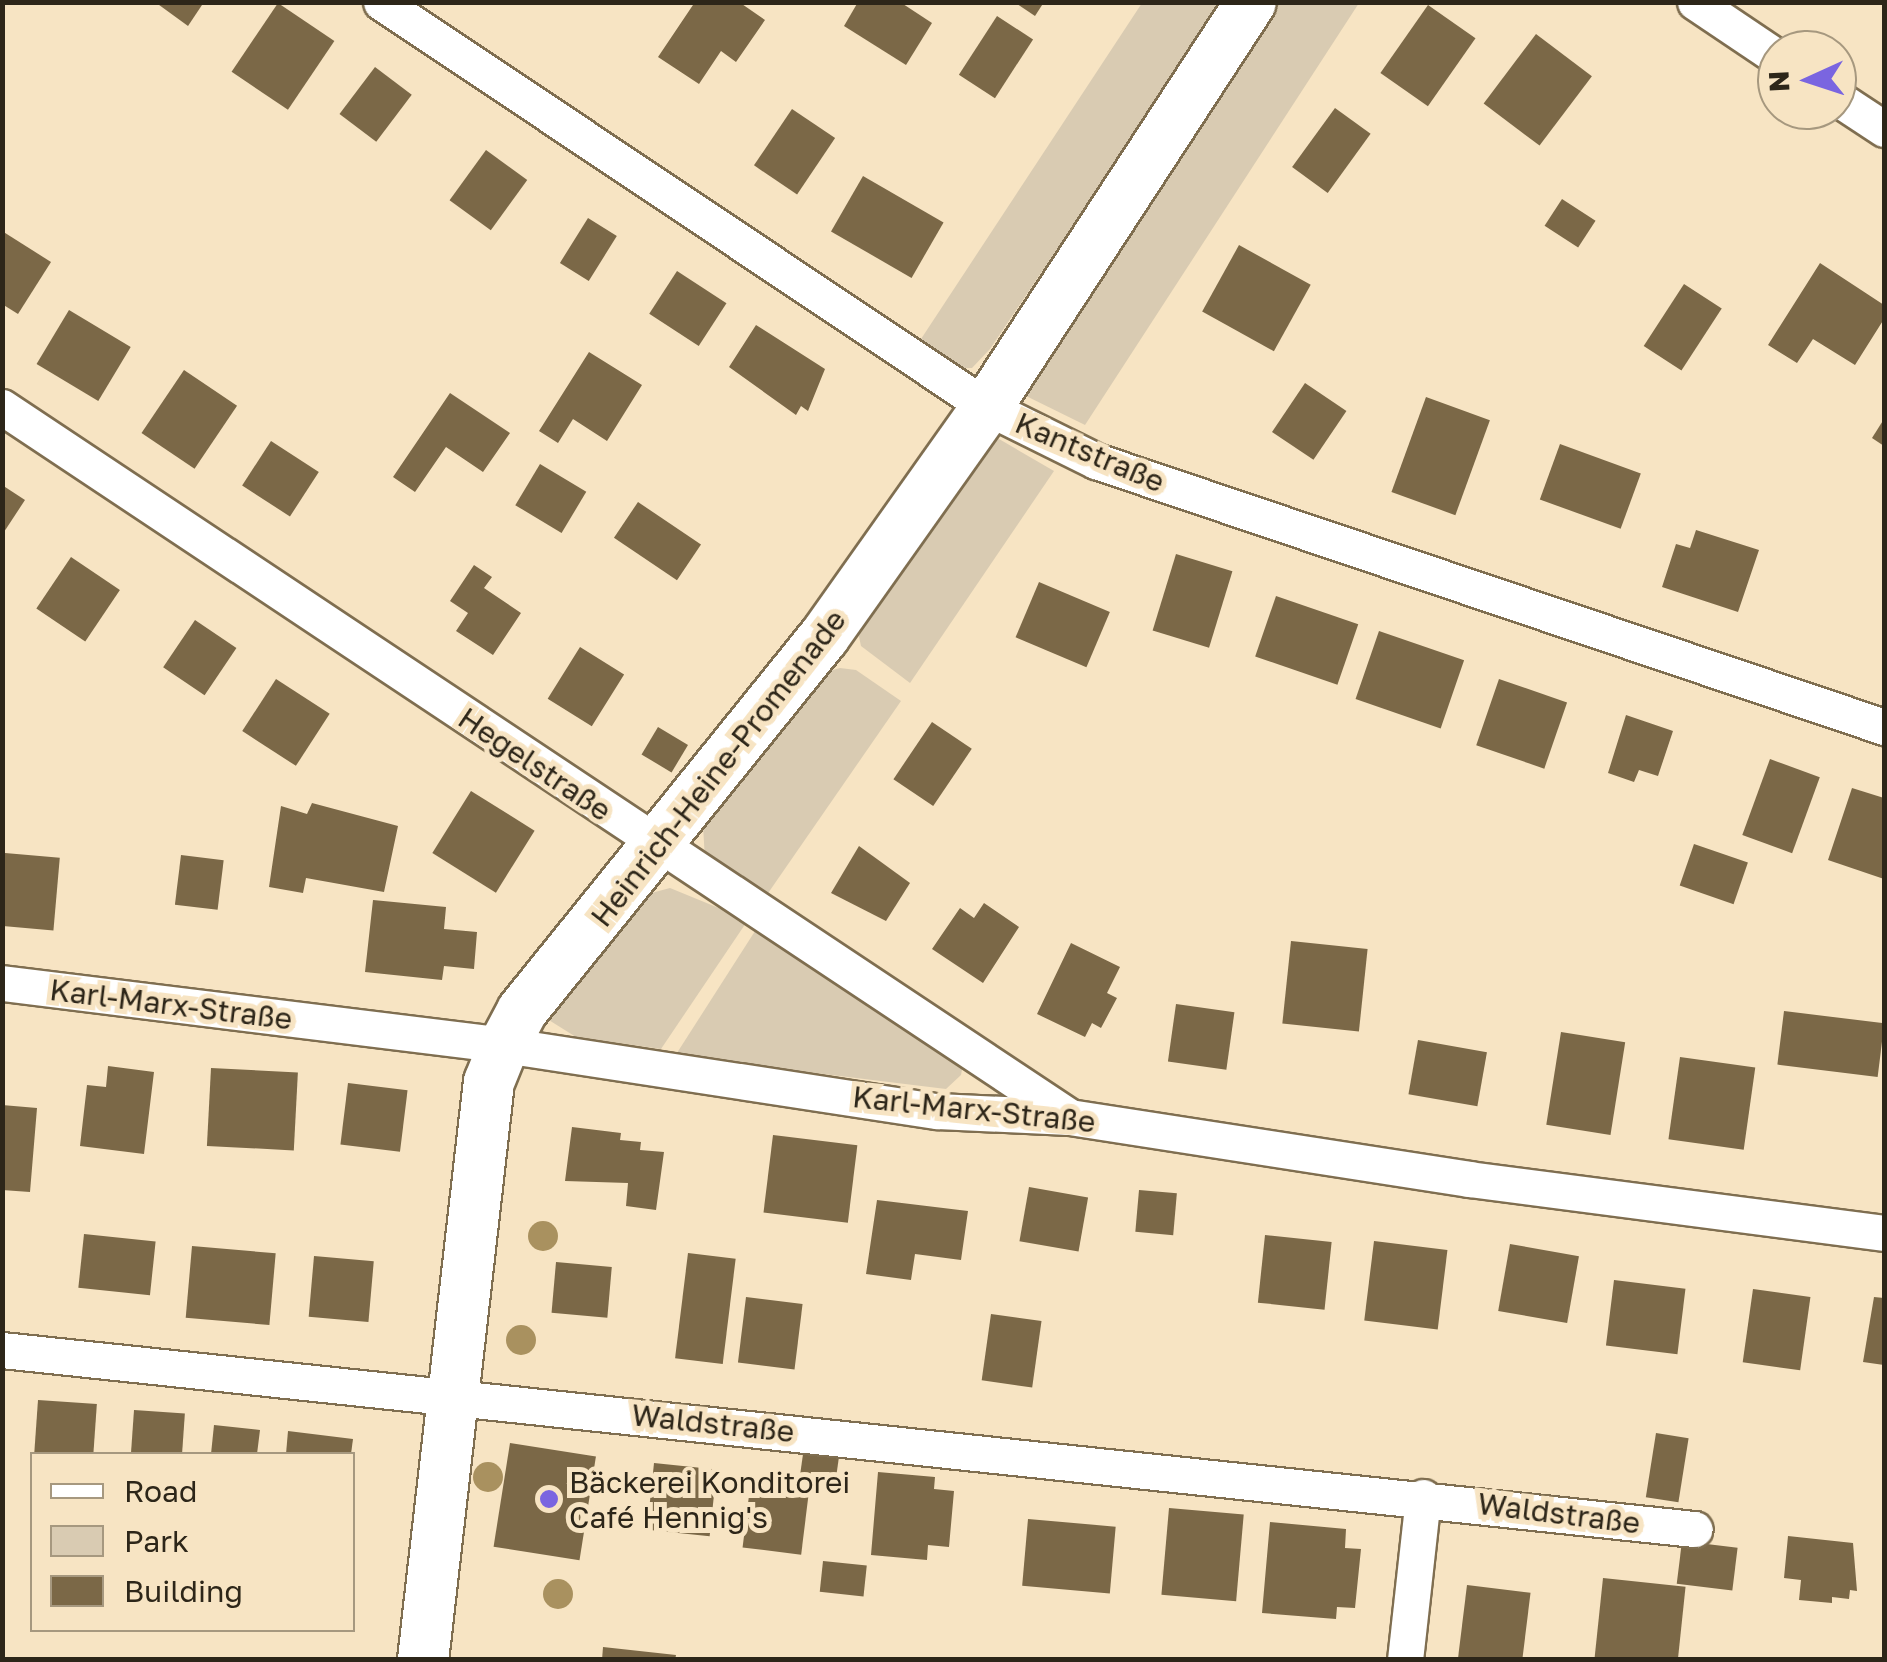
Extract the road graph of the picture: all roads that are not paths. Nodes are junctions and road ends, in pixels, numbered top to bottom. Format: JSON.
{"nodes":[{"id":1,"x":381,"y":2,"type":"edge"},
{"id":2,"x":1250,"y":2,"type":"edge"},
{"id":3,"x":1695,"y":2,"type":"edge"},
{"id":4,"x":1757,"y":44,"type":"edge"},
{"id":5,"x":1857,"y":112,"type":"edge"},
{"id":6,"x":1884,"y":130,"type":"edge"},
{"id":7,"x":2,"y":407,"type":"edge"},
{"id":8,"x":986,"y":407,"type":"junction"},
{"id":9,"x":1884,"y":727,"type":"edge"},
{"id":10,"x":660,"y":848,"type":"junction"},
{"id":11,"x":2,"y":983,"type":"edge"},
{"id":12,"x":504,"y":1044,"type":"junction"},
{"id":13,"x":1070,"y":1116,"type":"junction"},
{"id":14,"x":1884,"y":1233,"type":"edge"},
{"id":15,"x":2,"y":1350,"type":"edge"},
{"id":16,"x":452,"y":1396,"type":"junction"},
{"id":17,"x":1423,"y":1497,"type":"junction"},
{"id":18,"x":1695,"y":1530,"type":"dead end"},
{"id":19,"x":425,"y":1640,"type":"edge"},
{"id":20,"x":1406,"y":1660,"type":"edge"}],
"edges":[{"from":1,"to":8,"type":"street","name":"Kantstraße"},
{"from":2,"to":8,"type":"street","name":"Heinrich-Heine-Promenade"},
{"from":3,"to":4,"type":"street"},
{"from":5,"to":6,"type":"street"},
{"from":7,"to":10,"type":"street","name":"Hegelstraße"},
{"from":8,"to":9,"type":"street","name":"Kantstraße"},
{"from":8,"to":10,"type":"street","name":"Heinrich-Heine-Promenade"},
{"from":10,"to":12,"type":"street","name":"Heinrich-Heine-Promenade"},
{"from":10,"to":13,"type":"street","name":"Hegelstraße"},
{"from":11,"to":12,"type":"street","name":"Karl-Marx-Straße"},
{"from":12,"to":13,"type":"street","name":"Karl-Marx-Straße"},
{"from":12,"to":16,"type":"street","name":"Heinrich-Heine-Promenade"},
{"from":13,"to":14,"type":"street","name":"Karl-Marx-Straße"},
{"from":15,"to":16,"type":"street","name":"Waldstraße"},
{"from":16,"to":17,"type":"street","name":"Waldstraße"},
{"from":16,"to":19,"type":"street","name":"Heinrich-Heine-Promenade"},
{"from":17,"to":18,"type":"street","name":"Waldstraße"},
{"from":17,"to":20,"type":"street"}]}
